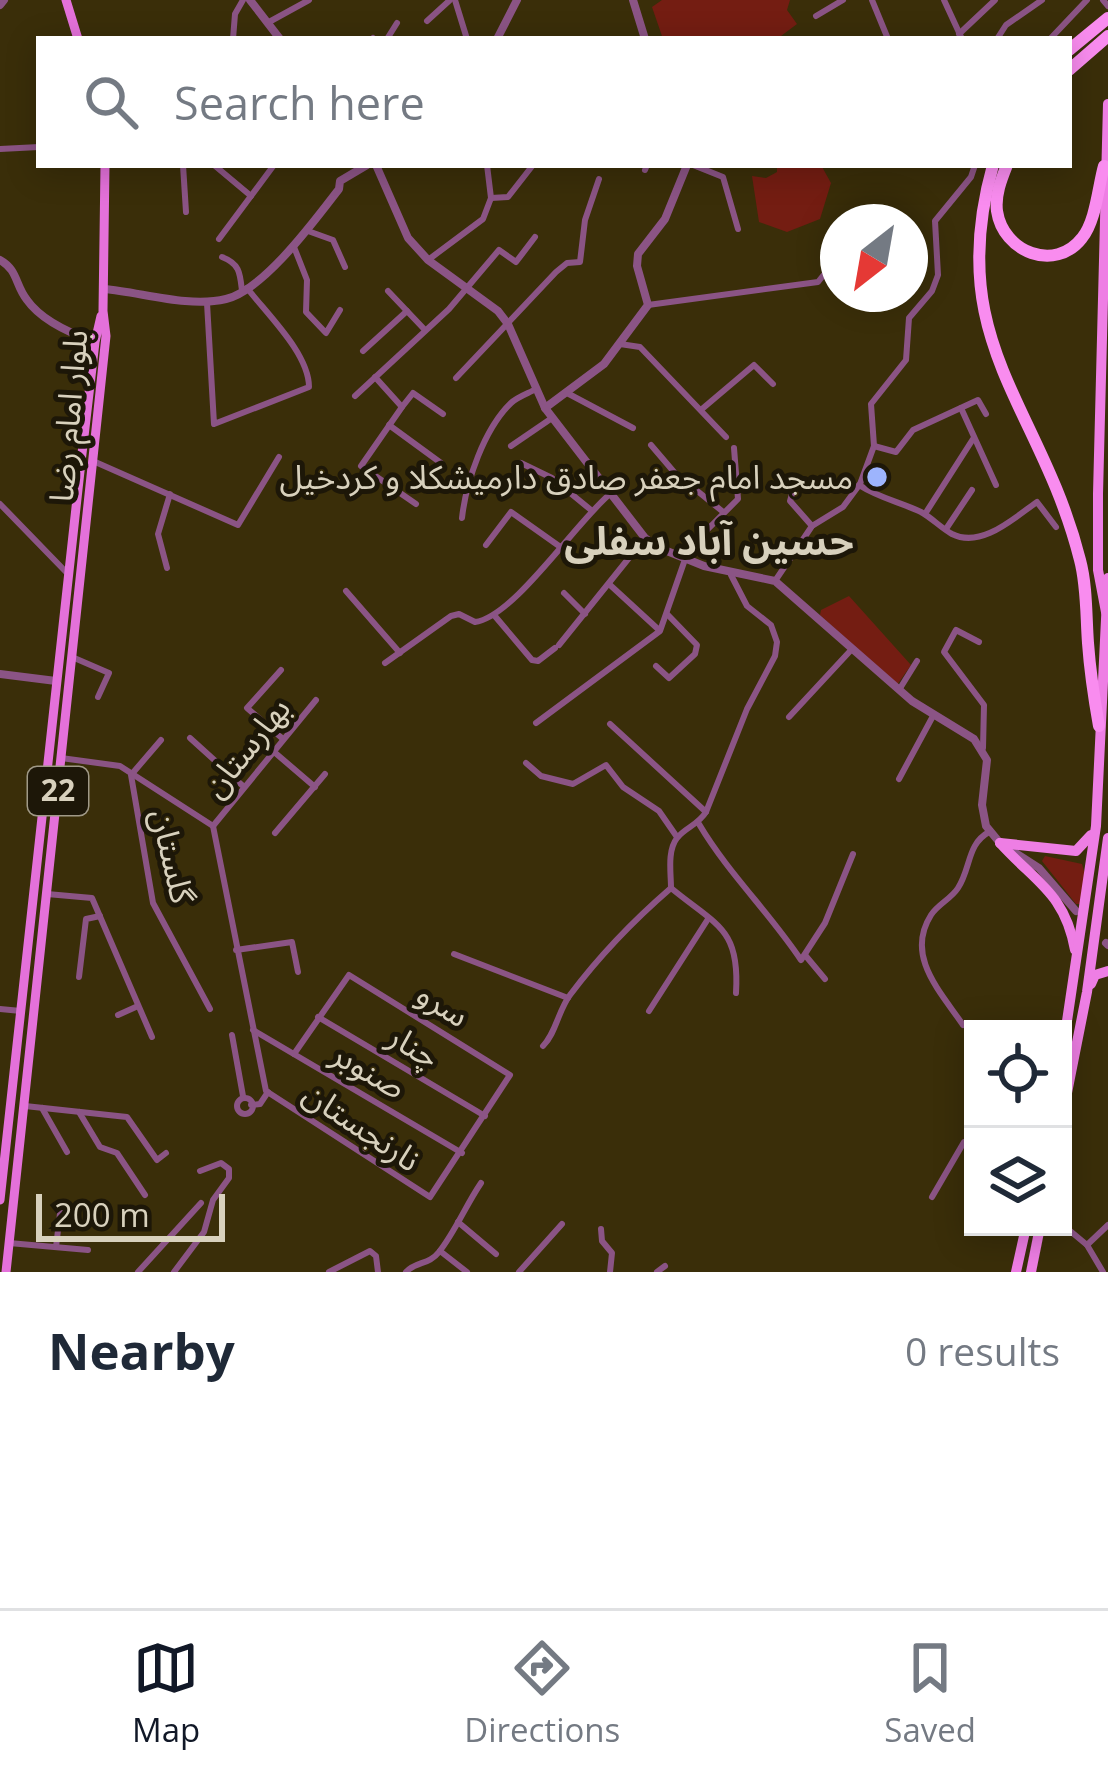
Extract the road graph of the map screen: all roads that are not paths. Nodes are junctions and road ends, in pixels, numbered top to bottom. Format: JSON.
{"nodes":[{"id":1,"x":66,"y":0,"type":"edge"},
{"id":2,"x":247,"y":0,"type":"edge"},
{"id":3,"x":310,"y":0,"type":"edge"},
{"id":4,"x":453,"y":0,"type":"edge"},
{"id":5,"x":518,"y":0,"type":"edge"},
{"id":6,"x":633,"y":0,"type":"edge"},
{"id":7,"x":843,"y":0,"type":"edge"},
{"id":8,"x":872,"y":0,"type":"edge"},
{"id":9,"x":944,"y":0,"type":"edge"},
{"id":10,"x":995,"y":0,"type":"edge"},
{"id":11,"x":1042,"y":0,"type":"edge"},
{"id":12,"x":1087,"y":1,"type":"edge"},
{"id":13,"x":816,"y":16,"type":"dead end"},
{"id":14,"x":1108,"y":18,"type":"edge"},
{"id":15,"x":427,"y":21,"type":"dead end"},
{"id":16,"x":269,"y":22,"type":"junction"},
{"id":17,"x":397,"y":23,"type":"dead end"},
{"id":18,"x":77,"y":36,"type":"edge"},
{"id":19,"x":233,"y":36,"type":"edge"},
{"id":20,"x":278,"y":36,"type":"edge"},
{"id":21,"x":389,"y":36,"type":"edge"},
{"id":22,"x":466,"y":36,"type":"edge"},
{"id":23,"x":499,"y":36,"type":"edge"},
{"id":24,"x":644,"y":36,"type":"edge"},
{"id":25,"x":887,"y":36,"type":"edge"},
{"id":26,"x":960,"y":36,"type":"edge"},
{"id":27,"x":961,"y":36,"type":"edge"},
{"id":28,"x":999,"y":36,"type":"edge"},
{"id":29,"x":1052,"y":36,"type":"edge"},
{"id":30,"x":1108,"y":36,"type":"edge"},
{"id":31,"x":1072,"y":47,"type":"edge"},
{"id":32,"x":1072,"y":67,"type":"edge"},
{"id":33,"x":1108,"y":104,"type":"edge"},
{"id":34,"x":36,"y":147,"type":"edge"},
{"id":35,"x":0,"y":149,"type":"edge"},
{"id":36,"x":1104,"y":166,"type":"junction"},
{"id":37,"x":105,"y":168,"type":"edge"},
{"id":38,"x":183,"y":168,"type":"edge"},
{"id":39,"x":217,"y":168,"type":"edge"},
{"id":40,"x":272,"y":168,"type":"edge"},
{"id":41,"x":362,"y":168,"type":"edge"},
{"id":42,"x":377,"y":168,"type":"edge"},
{"id":43,"x":488,"y":168,"type":"edge"},
{"id":44,"x":531,"y":168,"type":"edge"},
{"id":45,"x":689,"y":168,"type":"edge"},
{"id":46,"x":698,"y":168,"type":"edge"},
{"id":47,"x":974,"y":168,"type":"edge"},
{"id":48,"x":991,"y":168,"type":"edge"},
{"id":49,"x":1006,"y":168,"type":"edge"},
{"id":50,"x":599,"y":178,"type":"dead end"},
{"id":51,"x":250,"y":196,"type":"junction"},
{"id":52,"x":491,"y":197,"type":"junction"},
{"id":53,"x":186,"y":212,"type":"dead end"},
{"id":54,"x":738,"y":229,"type":"dead end"},
{"id":55,"x":308,"y":231,"type":"junction"},
{"id":56,"x":535,"y":237,"type":"dead end"},
{"id":57,"x":219,"y":238,"type":"dead end"},
{"id":58,"x":294,"y":247,"type":"junction"},
{"id":59,"x":222,"y":257,"type":"dead end"},
{"id":60,"x":0,"y":260,"type":"edge"},
{"id":61,"x":428,"y":260,"type":"junction"},
{"id":62,"x":345,"y":267,"type":"dead end"},
{"id":63,"x":820,"y":280,"type":"edge"},
{"id":64,"x":467,"y":287,"type":"junction"},
{"id":65,"x":104,"y":289,"type":"junction"},
{"id":66,"x":245,"y":290,"type":"junction"},
{"id":67,"x":388,"y":291,"type":"dead end"},
{"id":68,"x":207,"y":301,"type":"junction"},
{"id":69,"x":648,"y":305,"type":"junction"},
{"id":70,"x":340,"y":310,"type":"dead end"},
{"id":71,"x":103,"y":311,"type":"junction"},
{"id":72,"x":407,"y":311,"type":"junction"},
{"id":73,"x":508,"y":324,"type":"junction"},
{"id":74,"x":425,"y":330,"type":"junction"},
{"id":75,"x":95,"y":342,"type":"junction"},
{"id":76,"x":617,"y":343,"type":"junction"},
{"id":77,"x":363,"y":351,"type":"dead end"},
{"id":78,"x":375,"y":377,"type":"junction"},
{"id":79,"x":456,"y":378,"type":"dead end"},
{"id":80,"x":772,"y":384,"type":"dead end"},
{"id":81,"x":536,"y":389,"type":"junction"},
{"id":82,"x":564,"y":391,"type":"junction"},
{"id":83,"x":355,"y":396,"type":"dead end"},
{"id":84,"x":403,"y":407,"type":"junction"},
{"id":85,"x":961,"y":408,"type":"junction"},
{"id":86,"x":545,"y":409,"type":"junction"},
{"id":87,"x":702,"y":409,"type":"junction"},
{"id":88,"x":443,"y":414,"type":"dead end"},
{"id":89,"x":986,"y":414,"type":"dead end"},
{"id":90,"x":552,"y":418,"type":"junction"},
{"id":91,"x":389,"y":425,"type":"junction"},
{"id":92,"x":633,"y":428,"type":"dead end"},
{"id":93,"x":727,"y":437,"type":"dead end"},
{"id":94,"x":973,"y":439,"type":"junction"},
{"id":95,"x":651,"y":445,"type":"dead end"},
{"id":96,"x":512,"y":446,"type":"dead end"},
{"id":97,"x":874,"y":446,"type":"junction"},
{"id":98,"x":734,"y":448,"type":"dead end"},
{"id":99,"x":279,"y":457,"type":"dead end"},
{"id":100,"x":93,"y":461,"type":"junction"},
{"id":101,"x":441,"y":463,"type":"dead end"},
{"id":102,"x":521,"y":463,"type":"dead end"},
{"id":103,"x":795,"y":483,"type":"dead end"},
{"id":104,"x":996,"y":484,"type":"dead end"},
{"id":105,"x":860,"y":485,"type":"junction"},
{"id":106,"x":972,"y":490,"type":"dead end"},
{"id":107,"x":170,"y":494,"type":"junction"},
{"id":108,"x":610,"y":494,"type":"junction"},
{"id":109,"x":0,"y":504,"type":"edge"},
{"id":110,"x":416,"y":505,"type":"dead end"},
{"id":111,"x":591,"y":510,"type":"junction"},
{"id":112,"x":722,"y":511,"type":"junction"},
{"id":113,"x":925,"y":514,"type":"junction"},
{"id":114,"x":462,"y":518,"type":"dead end"},
{"id":115,"x":812,"y":526,"type":"junction"},
{"id":116,"x":1056,"y":527,"type":"dead end"},
{"id":117,"x":946,"y":529,"type":"junction"},
{"id":118,"x":645,"y":538,"type":"junction"},
{"id":119,"x":486,"y":544,"type":"dead end"},
{"id":120,"x":559,"y":546,"type":"junction"},
{"id":121,"x":685,"y":560,"type":"junction"},
{"id":122,"x":167,"y":568,"type":"dead end"},
{"id":123,"x":68,"y":574,"type":"junction"},
{"id":124,"x":731,"y":575,"type":"junction"},
{"id":125,"x":1108,"y":578,"type":"edge"},
{"id":126,"x":776,"y":581,"type":"junction"},
{"id":127,"x":609,"y":584,"type":"junction"},
{"id":128,"x":346,"y":591,"type":"dead end"},
{"id":129,"x":564,"y":593,"type":"dead end"},
{"id":130,"x":1106,"y":612,"type":"edge"},
{"id":131,"x":585,"y":614,"type":"junction"},
{"id":132,"x":494,"y":615,"type":"junction"},
{"id":133,"x":668,"y":615,"type":"junction"},
{"id":134,"x":660,"y":631,"type":"junction"},
{"id":135,"x":979,"y":642,"type":"dead end"},
{"id":136,"x":852,"y":650,"type":"junction"},
{"id":137,"x":400,"y":653,"type":"junction"},
{"id":138,"x":72,"y":657,"type":"junction"},
{"id":139,"x":917,"y":661,"type":"dead end"},
{"id":140,"x":385,"y":663,"type":"dead end"},
{"id":141,"x":656,"y":666,"type":"dead end"},
{"id":142,"x":280,"y":670,"type":"dead end"},
{"id":143,"x":0,"y":674,"type":"edge"},
{"id":144,"x":56,"y":682,"type":"junction"},
{"id":145,"x":898,"y":690,"type":"junction"},
{"id":146,"x":98,"y":698,"type":"dead end"},
{"id":147,"x":316,"y":700,"type":"dead end"},
{"id":148,"x":933,"y":716,"type":"junction"},
{"id":149,"x":789,"y":717,"type":"dead end"},
{"id":150,"x":536,"y":723,"type":"dead end"},
{"id":151,"x":610,"y":724,"type":"dead end"},
{"id":152,"x":1099,"y":726,"type":"junction"},
{"id":153,"x":190,"y":738,"type":"dead end"},
{"id":154,"x":283,"y":739,"type":"junction"},
{"id":155,"x":161,"y":740,"type":"dead end"},
{"id":156,"x":50,"y":742,"type":"junction"},
{"id":157,"x":62,"y":742,"type":"junction"},
{"id":158,"x":983,"y":748,"type":"junction"},
{"id":159,"x":273,"y":751,"type":"junction"},
{"id":160,"x":61,"y":758,"type":"junction"},
{"id":161,"x":526,"y":763,"type":"dead end"},
{"id":162,"x":326,"y":774,"type":"dead end"},
{"id":163,"x":131,"y":775,"type":"junction"},
{"id":164,"x":899,"y":779,"type":"dead end"},
{"id":165,"x":243,"y":786,"type":"junction"},
{"id":166,"x":315,"y":787,"type":"junction"},
{"id":167,"x":706,"y":812,"type":"junction"},
{"id":168,"x":699,"y":824,"type":"junction"},
{"id":169,"x":213,"y":826,"type":"junction"},
{"id":170,"x":1096,"y":826,"type":"junction"},
{"id":171,"x":989,"y":832,"type":"junction"},
{"id":172,"x":275,"y":833,"type":"dead end"},
{"id":173,"x":40,"y":834,"type":"junction"},
{"id":174,"x":53,"y":835,"type":"junction"},
{"id":175,"x":677,"y":838,"type":"junction"},
{"id":176,"x":1108,"y":841,"type":"edge"},
{"id":177,"x":1000,"y":843,"type":"junction"},
{"id":178,"x":853,"y":854,"type":"dead end"},
{"id":179,"x":1107,"y":858,"type":"edge"},
{"id":180,"x":671,"y":888,"type":"junction"},
{"id":181,"x":47,"y":894,"type":"junction"},
{"id":182,"x":1100,"y":910,"type":"junction"},
{"id":183,"x":1076,"y":911,"type":"dead end"},
{"id":184,"x":100,"y":916,"type":"junction"},
{"id":185,"x":708,"y":919,"type":"junction"},
{"id":186,"x":1108,"y":926,"type":"edge"},
{"id":187,"x":236,"y":950,"type":"junction"},
{"id":188,"x":454,"y":953,"type":"dead end"},
{"id":189,"x":806,"y":955,"type":"junction"},
{"id":190,"x":1077,"y":959,"type":"junction"},
{"id":191,"x":1108,"y":971,"type":"edge"},
{"id":192,"x":298,"y":972,"type":"dead end"},
{"id":193,"x":79,"y":977,"type":"dead end"},
{"id":194,"x":825,"y":979,"type":"dead end"},
{"id":195,"x":1087,"y":992,"type":"junction"},
{"id":196,"x":736,"y":993,"type":"dead end"},
{"id":197,"x":568,"y":998,"type":"junction"},
{"id":198,"x":138,"y":1006,"type":"junction"},
{"id":199,"x":0,"y":1009,"type":"edge"},
{"id":200,"x":210,"y":1010,"type":"dead end"},
{"id":201,"x":20,"y":1011,"type":"junction"},
{"id":202,"x":649,"y":1011,"type":"dead end"},
{"id":203,"x":118,"y":1015,"type":"dead end"},
{"id":204,"x":318,"y":1017,"type":"junction"},
{"id":205,"x":1067,"y":1020,"type":"edge"},
{"id":206,"x":963,"y":1024,"type":"dead end"},
{"id":207,"x":252,"y":1029,"type":"junction"},
{"id":208,"x":232,"y":1035,"type":"dead end"},
{"id":209,"x":152,"y":1037,"type":"dead end"},
{"id":210,"x":543,"y":1046,"type":"dead end"},
{"id":211,"x":294,"y":1054,"type":"junction"},
{"id":212,"x":1072,"y":1068,"type":"edge"},
{"id":213,"x":510,"y":1076,"type":"joint"},
{"id":214,"x":267,"y":1091,"type":"junction"},
{"id":215,"x":25,"y":1106,"type":"junction"},
{"id":216,"x":42,"y":1108,"type":"junction"},
{"id":217,"x":80,"y":1112,"type":"junction"},
{"id":218,"x":485,"y":1116,"type":"junction"},
{"id":219,"x":964,"y":1142,"type":"edge"},
{"id":220,"x":3,"y":1146,"type":"edge"},
{"id":221,"x":67,"y":1152,"type":"dead end"},
{"id":222,"x":166,"y":1153,"type":"dead end"},
{"id":223,"x":462,"y":1153,"type":"junction"},
{"id":224,"x":200,"y":1171,"type":"dead end"},
{"id":225,"x":481,"y":1183,"type":"dead end"},
{"id":226,"x":146,"y":1196,"type":"dead end"},
{"id":227,"x":932,"y":1197,"type":"dead end"},
{"id":228,"x":0,"y":1200,"type":"edge"},
{"id":229,"x":201,"y":1203,"type":"dead end"},
{"id":230,"x":61,"y":1204,"type":"dead end"},
{"id":231,"x":457,"y":1221,"type":"junction"},
{"id":232,"x":562,"y":1224,"type":"dead end"},
{"id":233,"x":1108,"y":1225,"type":"edge"},
{"id":234,"x":602,"y":1229,"type":"dead end"},
{"id":235,"x":1072,"y":1232,"type":"edge"},
{"id":236,"x":1024,"y":1236,"type":"edge"},
{"id":237,"x":1038,"y":1236,"type":"edge"},
{"id":238,"x":10,"y":1243,"type":"junction"},
{"id":239,"x":1087,"y":1245,"type":"junction"},
{"id":240,"x":56,"y":1247,"type":"junction"},
{"id":241,"x":88,"y":1250,"type":"dead end"},
{"id":242,"x":440,"y":1251,"type":"junction"},
{"id":243,"x":496,"y":1254,"type":"dead end"},
{"id":244,"x":6,"y":1272,"type":"edge"},
{"id":245,"x":138,"y":1272,"type":"edge"},
{"id":246,"x":174,"y":1272,"type":"edge"},
{"id":247,"x":329,"y":1272,"type":"edge"},
{"id":248,"x":378,"y":1272,"type":"edge"},
{"id":249,"x":406,"y":1272,"type":"edge"},
{"id":250,"x":467,"y":1272,"type":"edge"},
{"id":251,"x":519,"y":1272,"type":"edge"},
{"id":252,"x":610,"y":1272,"type":"edge"},
{"id":253,"x":1016,"y":1272,"type":"edge"},
{"id":254,"x":1031,"y":1272,"type":"edge"},
{"id":255,"x":1103,"y":1272,"type":"edge"}],
"edges":[{"from":1,"to":18,"type":"main road"},
{"from":2,"to":16,"type":"street"},
{"from":2,"to":19,"type":"street"},
{"from":3,"to":16,"type":"street"},
{"from":4,"to":15,"type":"street"},
{"from":4,"to":22,"type":"street"},
{"from":5,"to":23,"type":"street"},
{"from":6,"to":24,"type":"street"},
{"from":7,"to":13,"type":"street"},
{"from":8,"to":25,"type":"street"},
{"from":9,"to":26,"type":"street"},
{"from":10,"to":27,"type":"street"},
{"from":11,"to":28,"type":"street"},
{"from":12,"to":29,"type":"street"},
{"from":14,"to":31,"type":"highway"},
{"from":16,"to":20,"type":"street"},
{"from":17,"to":21,"type":"street"},
{"from":30,"to":32,"type":"highway"},
{"from":33,"to":36,"type":"highway"},
{"from":34,"to":35,"type":"street"},
{"from":36,"to":49,"type":"highway"},
{"from":36,"to":130,"type":"highway"},
{"from":37,"to":65,"type":"main road"},
{"from":38,"to":53,"type":"street"},
{"from":39,"to":51,"type":"street"},
{"from":40,"to":51,"type":"street"},
{"from":41,"to":55,"type":"street"},
{"from":42,"to":61,"type":"street"},
{"from":43,"to":52,"type":"street"},
{"from":44,"to":52,"type":"street"},
{"from":45,"to":69,"type":"street"},
{"from":46,"to":54,"type":"street"},
{"from":47,"to":97,"type":"street"},
{"from":48,"to":152,"type":"highway"},
{"from":50,"to":73,"type":"street"},
{"from":51,"to":57,"type":"street"},
{"from":52,"to":61,"type":"street"},
{"from":55,"to":58,"type":"street"},
{"from":55,"to":62,"type":"street"},
{"from":56,"to":64,"type":"street"},
{"from":58,"to":66,"type":"street"},
{"from":58,"to":70,"type":"street"},
{"from":59,"to":66,"type":"street"},
{"from":60,"to":75,"type":"street"},
{"from":61,"to":64,"type":"street"},
{"from":63,"to":69,"type":"street"},
{"from":64,"to":73,"type":"street"},
{"from":64,"to":74,"type":"street"},
{"from":65,"to":68,"type":"street"},
{"from":65,"to":71,"type":"main road"},
{"from":66,"to":68,"type":"street"},
{"from":66,"to":68,"type":"street"},
{"from":67,"to":72,"type":"street"},
{"from":69,"to":76,"type":"street"},
{"from":71,"to":75,"type":"main road","name":"بلوار امام رضا"},
{"from":71,"to":100,"type":"main road","name":"بلوار امام رضا","number":"22"},
{"from":72,"to":74,"type":"street"},
{"from":72,"to":77,"type":"street"},
{"from":73,"to":79,"type":"street"},
{"from":73,"to":81,"type":"street"},
{"from":74,"to":78,"type":"street"},
{"from":75,"to":123,"type":"main road","name":"بلوار امام رضا"},
{"from":76,"to":82,"type":"street"},
{"from":76,"to":87,"type":"street"},
{"from":78,"to":83,"type":"street"},
{"from":78,"to":84,"type":"street"},
{"from":80,"to":87,"type":"street"},
{"from":81,"to":86,"type":"street"},
{"from":81,"to":114,"type":"street"},
{"from":82,"to":86,"type":"street"},
{"from":82,"to":92,"type":"street"},
{"from":84,"to":88,"type":"street"},
{"from":84,"to":91,"type":"street"},
{"from":85,"to":89,"type":"street"},
{"from":85,"to":94,"type":"street"},
{"from":85,"to":97,"type":"street"},
{"from":86,"to":90,"type":"street"},
{"from":87,"to":93,"type":"street"},
{"from":90,"to":96,"type":"street"},
{"from":90,"to":108,"type":"street"},
{"from":91,"to":101,"type":"street"},
{"from":91,"to":110,"type":"street"},
{"from":94,"to":104,"type":"street"},
{"from":94,"to":113,"type":"street"},
{"from":95,"to":112,"type":"street"},
{"from":97,"to":105,"type":"street"},
{"from":98,"to":112,"type":"street"},
{"from":99,"to":107,"type":"street"},
{"from":100,"to":107,"type":"street"},
{"from":100,"to":138,"type":"main road","name":"بلوار امام رضا","number":"22"},
{"from":102,"to":111,"type":"street"},
{"from":103,"to":115,"type":"street"},
{"from":105,"to":113,"type":"street"},
{"from":105,"to":115,"type":"street"},
{"from":106,"to":117,"type":"street"},
{"from":107,"to":122,"type":"street"},
{"from":108,"to":111,"type":"street"},
{"from":108,"to":118,"type":"street"},
{"from":109,"to":123,"type":"street"},
{"from":111,"to":120,"type":"street"},
{"from":112,"to":121,"type":"street"},
{"from":113,"to":117,"type":"street"},
{"from":115,"to":126,"type":"street"},
{"from":116,"to":117,"type":"street"},
{"from":118,"to":121,"type":"street"},
{"from":118,"to":127,"type":"street"},
{"from":119,"to":120,"type":"street"},
{"from":120,"to":132,"type":"street"},
{"from":121,"to":124,"type":"street"},
{"from":121,"to":133,"type":"street"},
{"from":123,"to":144,"type":"main road","name":"بلوار امام رضا"},
{"from":124,"to":126,"type":"street"},
{"from":124,"to":167,"type":"street"},
{"from":125,"to":130,"type":"highway"},
{"from":126,"to":136,"type":"street"},
{"from":127,"to":131,"type":"street"},
{"from":127,"to":134,"type":"street"},
{"from":128,"to":137,"type":"street"},
{"from":129,"to":131,"type":"street"},
{"from":130,"to":152,"type":"highway"},
{"from":131,"to":132,"type":"street"},
{"from":132,"to":137,"type":"street"},
{"from":133,"to":134,"type":"street"},
{"from":133,"to":141,"type":"street"},
{"from":134,"to":150,"type":"street"},
{"from":135,"to":158,"type":"street"},
{"from":136,"to":145,"type":"street"},
{"from":136,"to":149,"type":"street"},
{"from":137,"to":140,"type":"street"},
{"from":138,"to":146,"type":"street"},
{"from":138,"to":157,"type":"main road","name":"بلوار امام رضا","number":"22"},
{"from":139,"to":145,"type":"street"},
{"from":142,"to":154,"type":"street"},
{"from":143,"to":144,"type":"street"},
{"from":144,"to":156,"type":"main road","name":"بلوار امام رضا"},
{"from":145,"to":148,"type":"street"},
{"from":147,"to":154,"type":"street","name":"بهارستان"},
{"from":148,"to":158,"type":"street"},
{"from":148,"to":164,"type":"street"},
{"from":151,"to":167,"type":"street"},
{"from":152,"to":170,"type":"highway"},
{"from":153,"to":165,"type":"street"},
{"from":154,"to":159,"type":"street","name":"بهارستان"},
{"from":155,"to":163,"type":"street"},
{"from":156,"to":157,"type":"main road"},
{"from":156,"to":173,"type":"main road","name":"بلوار امام رضا"},
{"from":157,"to":160,"type":"main road","name":"بلوار امام رضا","number":"22"},
{"from":158,"to":171,"type":"street"},
{"from":159,"to":165,"type":"street","name":"بهارستان"},
{"from":159,"to":166,"type":"street"},
{"from":160,"to":163,"type":"street"},
{"from":160,"to":174,"type":"main road","name":"بلوار امام رضا","number":"22"},
{"from":161,"to":175,"type":"street"},
{"from":162,"to":166,"type":"street"},
{"from":163,"to":169,"type":"street"},
{"from":163,"to":200,"type":"street","name":"گلستان"},
{"from":165,"to":169,"type":"street","name":"بهارستان"},
{"from":166,"to":172,"type":"street"},
{"from":167,"to":168,"type":"street"},
{"from":168,"to":175,"type":"street"},
{"from":168,"to":189,"type":"street"},
{"from":169,"to":187,"type":"street"},
{"from":170,"to":177,"type":"highway"},
{"from":170,"to":190,"type":"highway"},
{"from":171,"to":177,"type":"street"},
{"from":171,"to":206,"type":"street"},
{"from":173,"to":174,"type":"main road"},
{"from":173,"to":201,"type":"main road","name":"بلوار امام رضا"},
{"from":174,"to":181,"type":"main road","name":"بلوار امام رضا","number":"22"},
{"from":175,"to":180,"type":"street"},
{"from":176,"to":179,"type":"highway"},
{"from":177,"to":183,"type":"street"},
{"from":177,"to":190,"type":"highway"},
{"from":178,"to":189,"type":"street"},
{"from":179,"to":182,"type":"highway"},
{"from":180,"to":185,"type":"street"},
{"from":180,"to":197,"type":"street"},
{"from":181,"to":184,"type":"street"},
{"from":181,"to":215,"type":"main road","name":"بلوار امام رضا","number":"22"},
{"from":182,"to":186,"type":"highway"},
{"from":182,"to":195,"type":"highway"},
{"from":184,"to":193,"type":"street"},
{"from":184,"to":198,"type":"street"},
{"from":185,"to":196,"type":"street"},
{"from":185,"to":202,"type":"street"},
{"from":187,"to":192,"type":"street"},
{"from":187,"to":207,"type":"street"},
{"from":188,"to":197,"type":"street"},
{"from":189,"to":194,"type":"street"},
{"from":190,"to":205,"type":"highway"},
{"from":191,"to":195,"type":"highway"},
{"from":195,"to":212,"type":"highway"},
{"from":197,"to":210,"type":"street"},
{"from":198,"to":203,"type":"street"},
{"from":198,"to":209,"type":"street"},
{"from":199,"to":201,"type":"street"},
{"from":201,"to":220,"type":"main road","name":"بلوار امام رضا"},
{"from":204,"to":211,"type":"street"},
{"from":204,"to":213,"type":"street","name":"سرو"},
{"from":204,"to":218,"type":"street","name":"چنار"},
{"from":207,"to":211,"type":"street","name":"صنوبر"},
{"from":207,"to":214,"type":"street"},
{"from":208,"to":214,"type":"street"},
{"from":211,"to":223,"type":"street","name":"صنوبر"},
{"from":213,"to":218,"type":"street","name":"نارنجستان"},
{"from":214,"to":223,"type":"street","name":"نارنجستان"},
{"from":215,"to":216,"type":"street"},
{"from":215,"to":238,"type":"main road","name":"بلوار امام رضا","number":"22"},
{"from":216,"to":217,"type":"street"},
{"from":216,"to":221,"type":"street"},
{"from":217,"to":222,"type":"street"},
{"from":217,"to":226,"type":"street"},
{"from":218,"to":223,"type":"street","name":"نارنجستان"},
{"from":219,"to":227,"type":"street"},
{"from":220,"to":228,"type":"main road","name":"بلوار امام رضا"},
{"from":224,"to":246,"type":"street"},
{"from":225,"to":231,"type":"street"},
{"from":229,"to":245,"type":"street"},
{"from":230,"to":240,"type":"street"},
{"from":231,"to":242,"type":"street"},
{"from":231,"to":243,"type":"street"},
{"from":232,"to":251,"type":"street"},
{"from":233,"to":239,"type":"street"},
{"from":234,"to":252,"type":"street"},
{"from":235,"to":239,"type":"street"},
{"from":236,"to":253,"type":"highway"},
{"from":237,"to":254,"type":"highway"},
{"from":238,"to":240,"type":"street"},
{"from":238,"to":244,"type":"main road","name":"بلوار امام رضا","number":"22"},
{"from":239,"to":255,"type":"street"},
{"from":240,"to":241,"type":"street"},
{"from":242,"to":249,"type":"street"},
{"from":242,"to":250,"type":"street"},
{"from":247,"to":248,"type":"street"}]}
